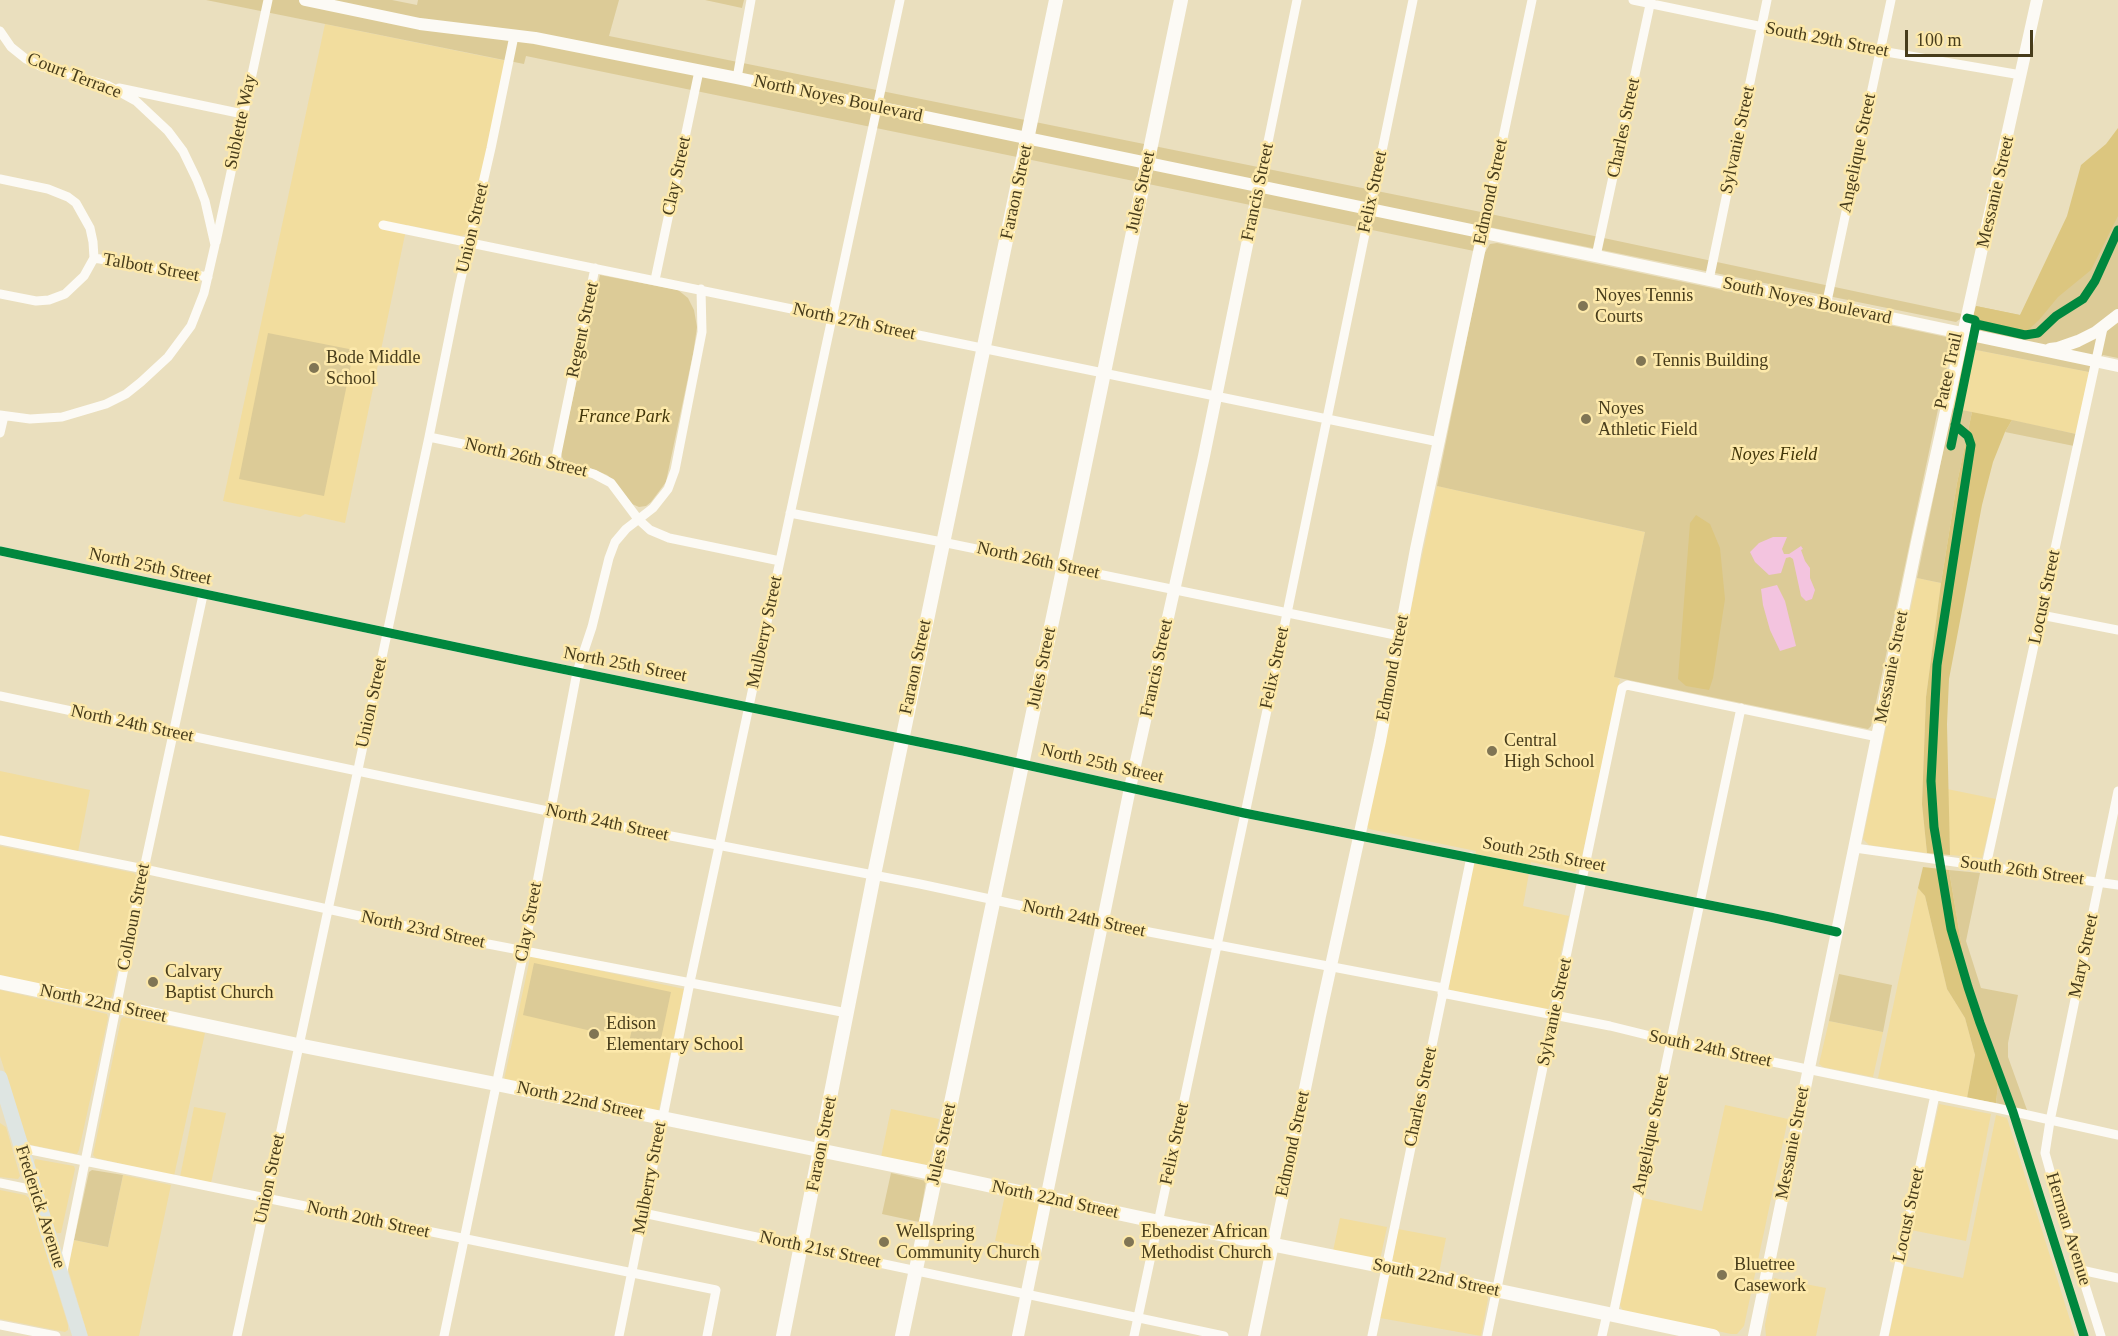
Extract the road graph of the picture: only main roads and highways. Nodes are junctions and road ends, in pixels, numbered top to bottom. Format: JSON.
{"nodes":[{"id":1,"x":1056,"y":0,"type":"edge"},
{"id":2,"x":1181,"y":0,"type":"edge"},
{"id":3,"x":0,"y":982,"type":"edge"},
{"id":4,"x":0,"y":1079,"type":"edge"},
{"id":5,"x":821,"y":1151,"type":"junction"},
{"id":6,"x":936,"y":1174,"type":"junction"},
{"id":7,"x":1159,"y":1222,"type":"joint"},
{"id":8,"x":80,"y":1336,"type":"edge"},
{"id":9,"x":783,"y":1336,"type":"edge"},
{"id":10,"x":902,"y":1336,"type":"edge"},
{"id":11,"x":1713,"y":1336,"type":"edge"}],
"edges":[{"from":1,"to":5,"type":"main road","name":"Faraon Street"},
{"from":2,"to":6,"type":"main road","name":"Jules Street"},
{"from":3,"to":5,"type":"main road","name":"North 22nd Street"},
{"from":4,"to":8,"type":"main road","name":"Frederick Avenue"},
{"from":5,"to":6,"type":"main road","name":"North 22nd Street"},
{"from":5,"to":9,"type":"main road","name":"Faraon Street"},
{"from":6,"to":7,"type":"main road","name":"North 22nd Street"},
{"from":6,"to":10,"type":"main road","name":"Jules Street"},
{"from":7,"to":11,"type":"main road","name":"South 22nd Street"}]}
